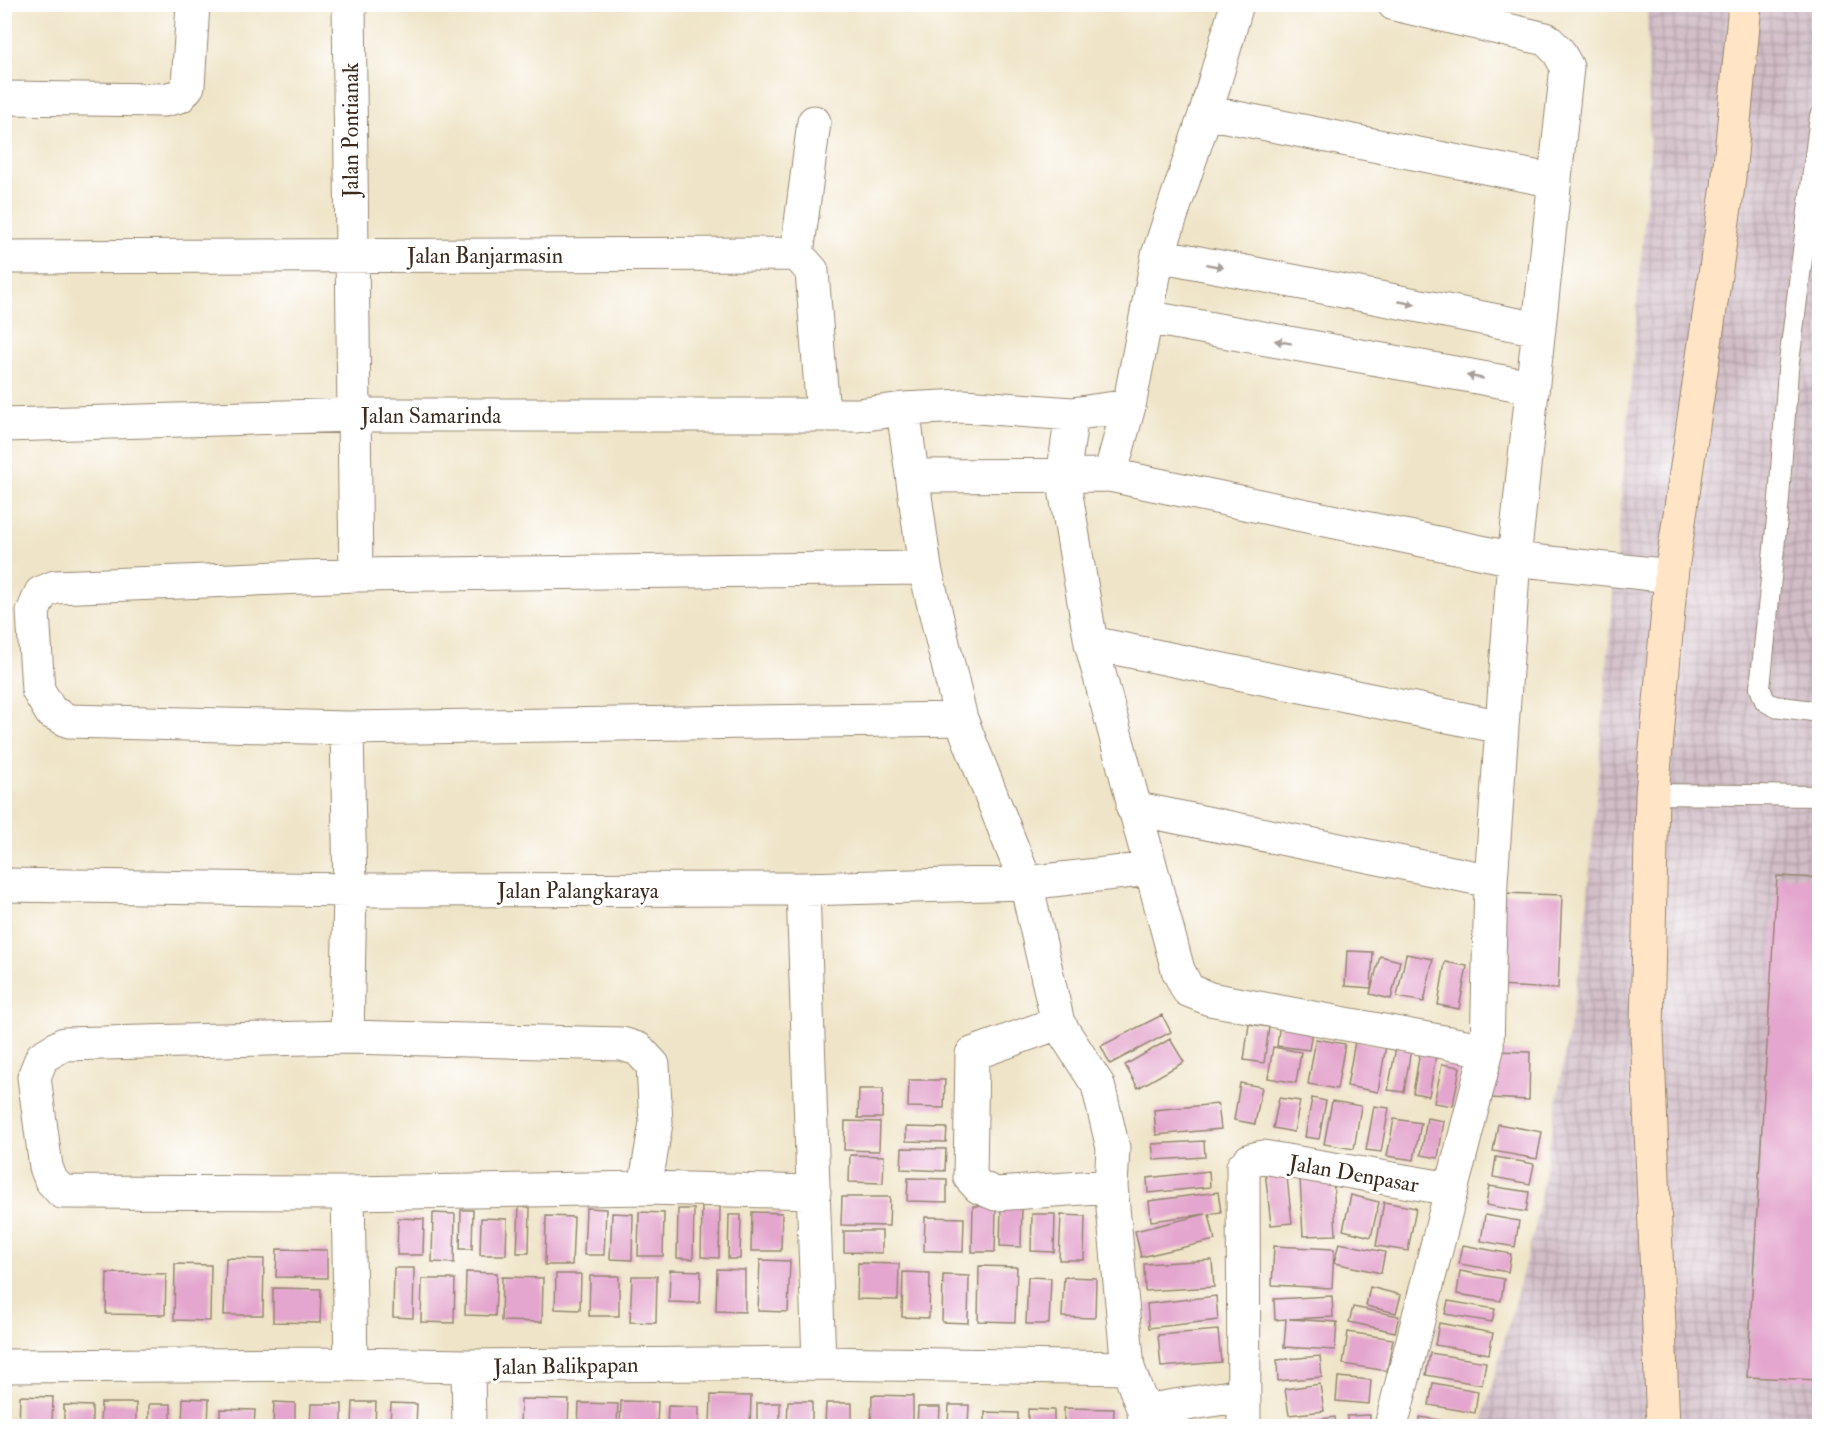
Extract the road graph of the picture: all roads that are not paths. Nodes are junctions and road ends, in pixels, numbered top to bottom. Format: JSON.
{"nodes":[{"id":1,"x":194,"y":4,"type":"edge"},
{"id":2,"x":349,"y":4,"type":"edge"},
{"id":3,"x":1237,"y":4,"type":"edge"},
{"id":4,"x":1394,"y":4,"type":"edge"},
{"id":5,"x":1744,"y":4,"type":"edge"},
{"id":6,"x":4,"y":98,"type":"edge"},
{"id":7,"x":1206,"y":112,"type":"junction"},
{"id":8,"x":1820,"y":116,"type":"edge"},
{"id":9,"x":814,"y":122,"type":"dead end"},
{"id":10,"x":1555,"y":181,"type":"junction"},
{"id":11,"x":797,"y":254,"type":"junction"},
{"id":12,"x":350,"y":255,"type":"junction"},
{"id":13,"x":1158,"y":255,"type":"junction"},
{"id":14,"x":4,"y":257,"type":"edge"},
{"id":15,"x":1146,"y":317,"type":"junction"},
{"id":16,"x":1539,"y":329,"type":"junction"},
{"id":17,"x":1533,"y":387,"type":"junction"},
{"id":18,"x":1128,"y":406,"type":"junction"},
{"id":19,"x":903,"y":409,"type":"junction"},
{"id":20,"x":1071,"y":414,"type":"junction"},
{"id":21,"x":355,"y":415,"type":"junction"},
{"id":22,"x":823,"y":415,"type":"junction"},
{"id":23,"x":4,"y":425,"type":"edge"},
{"id":24,"x":1110,"y":475,"type":"junction"},
{"id":25,"x":913,"y":476,"type":"junction"},
{"id":26,"x":1063,"y":477,"type":"junction"},
{"id":27,"x":1514,"y":559,"type":"junction"},
{"id":28,"x":925,"y":568,"type":"junction"},
{"id":29,"x":356,"y":575,"type":"junction"},
{"id":30,"x":1671,"y":576,"type":"junction"},
{"id":31,"x":1091,"y":642,"type":"junction"},
{"id":32,"x":1820,"y":712,"type":"edge"},
{"id":33,"x":961,"y":719,"type":"junction"},
{"id":34,"x":1502,"y":727,"type":"junction"},
{"id":35,"x":347,"y":728,"type":"junction"},
{"id":36,"x":1652,"y":794,"type":"junction"},
{"id":37,"x":1820,"y":795,"type":"edge"},
{"id":38,"x":1133,"y":808,"type":"junction"},
{"id":39,"x":1150,"y":869,"type":"junction"},
{"id":40,"x":1491,"y":880,"type":"junction"},
{"id":41,"x":1026,"y":884,"type":"junction"},
{"id":42,"x":4,"y":885,"type":"edge"},
{"id":43,"x":803,"y":889,"type":"junction"},
{"id":44,"x":350,"y":891,"type":"junction"},
{"id":45,"x":1058,"y":1023,"type":"junction"},
{"id":46,"x":347,"y":1037,"type":"junction"},
{"id":47,"x":1487,"y":1050,"type":"junction"},
{"id":48,"x":1111,"y":1186,"type":"junction"},
{"id":49,"x":645,"y":1188,"type":"junction"},
{"id":50,"x":1451,"y":1189,"type":"junction"},
{"id":51,"x":814,"y":1192,"type":"junction"},
{"id":52,"x":348,"y":1193,"type":"junction"},
{"id":53,"x":819,"y":1363,"type":"junction"},
{"id":54,"x":351,"y":1364,"type":"junction"},
{"id":55,"x":4,"y":1366,"type":"edge"},
{"id":56,"x":468,"y":1366,"type":"junction"},
{"id":57,"x":1128,"y":1368,"type":"junction"},
{"id":58,"x":1243,"y":1411,"type":"edge"},
{"id":59,"x":1144,"y":1419,"type":"edge"},
{"id":60,"x":469,"y":1426,"type":"edge"},
{"id":61,"x":1391,"y":1426,"type":"edge"},
{"id":62,"x":1663,"y":1426,"type":"edge"}],
"edges":[{"from":1,"to":6,"type":"street"},
{"from":2,"to":12,"type":"street","name":"Jalan Pontianak"},
{"from":3,"to":7,"type":"street"},
{"from":4,"to":10,"type":"street"},
{"from":5,"to":30,"type":"main road"},
{"from":7,"to":10,"type":"street"},
{"from":7,"to":13,"type":"street"},
{"from":8,"to":32,"type":"lane"},
{"from":9,"to":11,"type":"street"},
{"from":10,"to":16,"type":"street"},
{"from":11,"to":12,"type":"street","name":"Jalan Banjarmasin"},
{"from":11,"to":22,"type":"street"},
{"from":12,"to":14,"type":"street","name":"Jalan Banjarmasin"},
{"from":12,"to":21,"type":"street","name":"Jalan Pontianak"},
{"from":13,"to":15,"type":"street"},
{"from":13,"to":16,"type":"street","one_way":true},
{"from":17,"to":15,"type":"street","one_way":true},
{"from":15,"to":18,"type":"street"},
{"from":16,"to":17,"type":"street"},
{"from":17,"to":27,"type":"street"},
{"from":18,"to":20,"type":"street","name":"Jalan Samarinda"},
{"from":18,"to":24,"type":"street"},
{"from":19,"to":20,"type":"street","name":"Jalan Samarinda"},
{"from":19,"to":22,"type":"street","name":"Jalan Samarinda"},
{"from":19,"to":25,"type":"street"},
{"from":20,"to":26,"type":"street"},
{"from":21,"to":22,"type":"street","name":"Jalan Samarinda"},
{"from":21,"to":23,"type":"street","name":"Jalan Samarinda"},
{"from":21,"to":29,"type":"street","name":"Jalan Pontianak"},
{"from":24,"to":26,"type":"street"},
{"from":24,"to":27,"type":"street"},
{"from":25,"to":26,"type":"street"},
{"from":25,"to":28,"type":"street"},
{"from":26,"to":31,"type":"street"},
{"from":27,"to":30,"type":"street"},
{"from":27,"to":34,"type":"street"},
{"from":28,"to":29,"type":"street"},
{"from":28,"to":33,"type":"street"},
{"from":29,"to":35,"type":"street"},
{"from":30,"to":36,"type":"main road"},
{"from":31,"to":34,"type":"street"},
{"from":31,"to":38,"type":"street"},
{"from":33,"to":35,"type":"street"},
{"from":33,"to":41,"type":"street"},
{"from":34,"to":40,"type":"street"},
{"from":35,"to":44,"type":"street"},
{"from":36,"to":37,"type":"lane"},
{"from":36,"to":62,"type":"main road"},
{"from":38,"to":39,"type":"street"},
{"from":38,"to":40,"type":"street"},
{"from":39,"to":41,"type":"street","name":"Jalan Palangkaraya"},
{"from":39,"to":47,"type":"street"},
{"from":40,"to":47,"type":"street"},
{"from":41,"to":43,"type":"street","name":"Jalan Palangkaraya"},
{"from":41,"to":45,"type":"street"},
{"from":42,"to":44,"type":"street","name":"Jalan Palangkaraya"},
{"from":43,"to":44,"type":"street","name":"Jalan Palangkaraya"},
{"from":43,"to":51,"type":"street"},
{"from":44,"to":46,"type":"street"},
{"from":45,"to":48,"type":"street"},
{"from":45,"to":48,"type":"street"},
{"from":46,"to":49,"type":"street"},
{"from":46,"to":52,"type":"street"},
{"from":47,"to":50,"type":"street"},
{"from":48,"to":57,"type":"street"},
{"from":49,"to":51,"type":"street"},
{"from":49,"to":52,"type":"street"},
{"from":50,"to":58,"type":"street","name":"Jalan Denpasar"},
{"from":50,"to":61,"type":"street","name":"Jalan Denpasar"},
{"from":51,"to":53,"type":"street"},
{"from":52,"to":54,"type":"street"},
{"from":53,"to":56,"type":"street","name":"Jalan Balikpapan"},
{"from":53,"to":57,"type":"street","name":"Jalan Balikpapan"},
{"from":54,"to":55,"type":"street","name":"Jalan Balikpapan"},
{"from":54,"to":56,"type":"street","name":"Jalan Balikpapan"},
{"from":56,"to":60,"type":"street"},
{"from":57,"to":59,"type":"street"},
{"from":58,"to":59,"type":"street","name":"Jalan Denpasar"}]}
